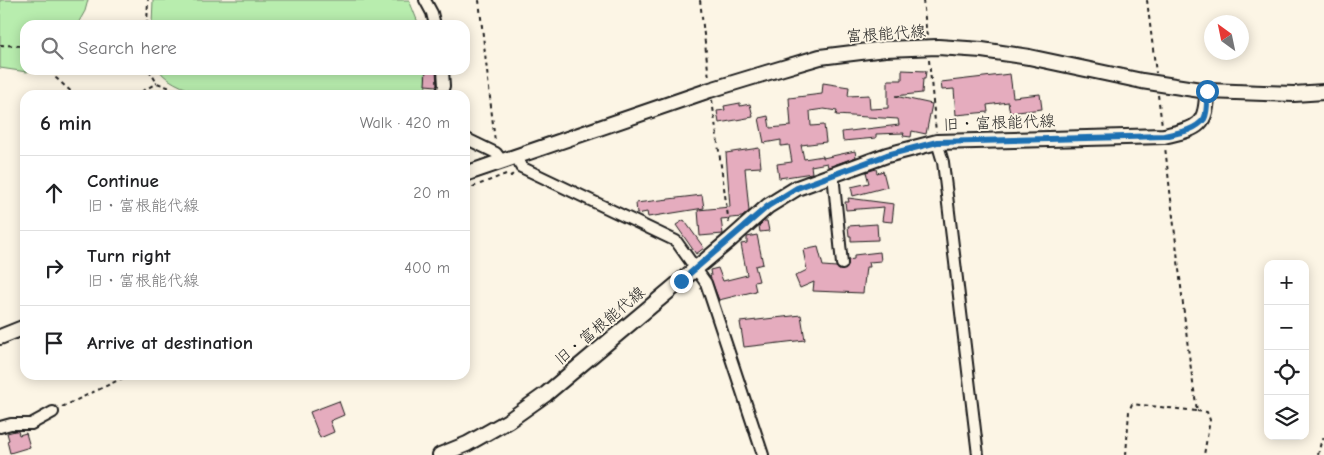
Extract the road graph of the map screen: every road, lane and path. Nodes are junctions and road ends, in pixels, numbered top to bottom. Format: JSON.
{"nodes":[{"id":1,"x":148,"y":0,"type":"edge"},
{"id":2,"x":426,"y":0,"type":"edge"},
{"id":3,"x":479,"y":0,"type":"edge"},
{"id":4,"x":700,"y":0,"type":"edge"},
{"id":5,"x":923,"y":0,"type":"edge"},
{"id":6,"x":1146,"y":0,"type":"edge"},
{"id":7,"x":147,"y":20,"type":"edge"},
{"id":8,"x":434,"y":20,"type":"edge"},
{"id":9,"x":0,"y":45,"type":"edge"},
{"id":10,"x":20,"y":46,"type":"edge"},
{"id":11,"x":928,"y":48,"type":"junction"},
{"id":12,"x":54,"y":75,"type":"edge"},
{"id":13,"x":152,"y":75,"type":"edge"},
{"id":14,"x":443,"y":75,"type":"edge"},
{"id":15,"x":1156,"y":77,"type":"dead end"},
{"id":16,"x":157,"y":83,"type":"junction"},
{"id":17,"x":1157,"y":87,"type":"dead end"},
{"id":18,"x":69,"y":90,"type":"edge"},
{"id":19,"x":144,"y":90,"type":"edge"},
{"id":20,"x":176,"y":90,"type":"edge"},
{"id":21,"x":443,"y":90,"type":"edge"},
{"id":22,"x":710,"y":90,"type":"junction"},
{"id":23,"x":1207,"y":91,"type":"junction"},
{"id":24,"x":1324,"y":92,"type":"edge"},
{"id":25,"x":1164,"y":136,"type":"junction"},
{"id":26,"x":470,"y":141,"type":"edge"},
{"id":27,"x":937,"y":142,"type":"junction"},
{"id":28,"x":499,"y":157,"type":"junction"},
{"id":29,"x":519,"y":162,"type":"junction"},
{"id":30,"x":470,"y":172,"type":"edge"},
{"id":31,"x":833,"y":174,"type":"junction"},
{"id":32,"x":470,"y":188,"type":"edge"},
{"id":33,"x":731,"y":239,"type":"junction"},
{"id":34,"x":842,"y":264,"type":"dead end"},
{"id":35,"x":695,"y":269,"type":"junction"},
{"id":36,"x":20,"y":329,"type":"edge"},
{"id":37,"x":0,"y":336,"type":"edge"},
{"id":38,"x":119,"y":380,"type":"edge"},
{"id":39,"x":1197,"y":411,"type":"junction"},
{"id":40,"x":53,"y":412,"type":"joint"},
{"id":41,"x":0,"y":427,"type":"edge"},
{"id":42,"x":1324,"y":438,"type":"edge"},
{"id":43,"x":440,"y":455,"type":"edge"},
{"id":44,"x":763,"y":455,"type":"edge"},
{"id":45,"x":978,"y":455,"type":"edge"},
{"id":46,"x":1126,"y":455,"type":"edge"},
{"id":47,"x":1204,"y":455,"type":"edge"},
{"id":48,"x":1318,"y":455,"type":"edge"}],
"edges":[{"from":1,"to":7,"type":"path"},
{"from":2,"to":8,"type":"street"},
{"from":3,"to":28,"type":"path"},
{"from":4,"to":22,"type":"path"},
{"from":5,"to":11,"type":"path"},
{"from":6,"to":15,"type":"path"},
{"from":9,"to":10,"type":"path"},
{"from":11,"to":22,"type":"main road","name":"富根能代線"},
{"from":11,"to":23,"type":"main road","name":"富根能代線"},
{"from":11,"to":27,"type":"path"},
{"from":12,"to":18,"type":"path"},
{"from":13,"to":16,"type":"path"},
{"from":14,"to":21,"type":"street"},
{"from":16,"to":19,"type":"path"},
{"from":16,"to":20,"type":"path"},
{"from":17,"to":25,"type":"path"},
{"from":22,"to":29,"type":"main road","name":"富根能代線"},
{"from":22,"to":33,"type":"path"},
{"from":23,"to":24,"type":"main road","name":"富根能代線"},
{"from":23,"to":25,"type":"main road","name":"旧・富根能代線"},
{"from":25,"to":27,"type":"main road","name":"旧・富根能代線"},
{"from":25,"to":39,"type":"path"},
{"from":26,"to":28,"type":"street"},
{"from":27,"to":31,"type":"main road","name":"旧・富根能代線"},
{"from":27,"to":45,"type":"street"},
{"from":28,"to":29,"type":"main road","name":"富根能代線"},
{"from":28,"to":30,"type":"main road","name":"富根能代線"},
{"from":29,"to":32,"type":"path"},
{"from":29,"to":35,"type":"street"},
{"from":31,"to":33,"type":"main road","name":"旧・富根能代線"},
{"from":31,"to":34,"type":"street"},
{"from":33,"to":35,"type":"main road","name":"旧・富根能代線"},
{"from":35,"to":43,"type":"main road","name":"旧・富根能代線"},
{"from":35,"to":44,"type":"street"},
{"from":36,"to":37,"type":"main road"},
{"from":38,"to":40,"type":"path"},
{"from":39,"to":46,"type":"path"},
{"from":39,"to":47,"type":"path"},
{"from":40,"to":41,"type":"street"},
{"from":42,"to":48,"type":"path"}]}
